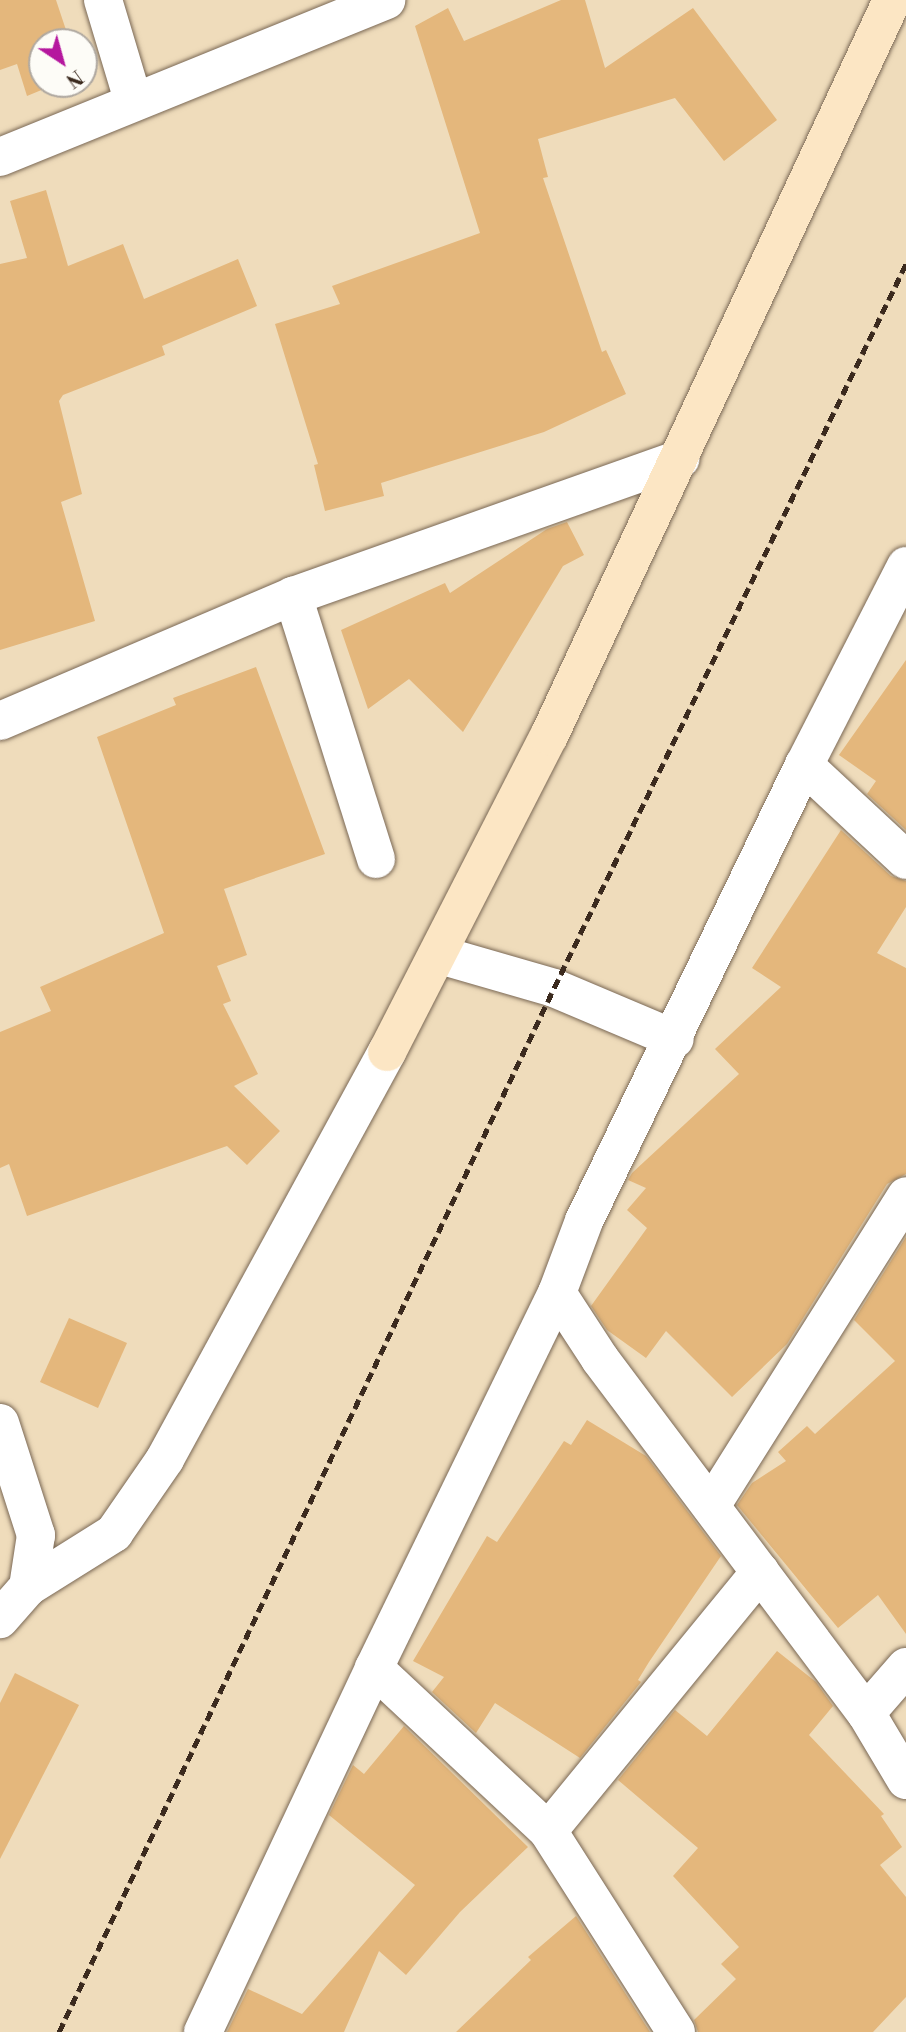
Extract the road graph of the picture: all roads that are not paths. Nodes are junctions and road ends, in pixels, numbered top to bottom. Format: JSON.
{"nodes":[{"id":1,"x":103,"y":0,"type":"edge"},
{"id":2,"x":386,"y":0,"type":"edge"},
{"id":3,"x":892,"y":0,"type":"edge"},
{"id":4,"x":134,"y":100,"type":"junction"},
{"id":5,"x":0,"y":157,"type":"edge"},
{"id":6,"x":680,"y":459,"type":"junction"},
{"id":7,"x":906,"y":566,"type":"edge"},
{"id":8,"x":293,"y":596,"type":"junction"},
{"id":9,"x":0,"y":721,"type":"edge"},
{"id":10,"x":804,"y":765,"type":"junction"},
{"id":11,"x":376,"y":859,"type":"dead end"},
{"id":12,"x":906,"y":860,"type":"edge"},
{"id":13,"x":440,"y":955,"type":"junction"},
{"id":14,"x":675,"y":1039,"type":"junction"},
{"id":15,"x":387,"y":1052,"type":"joint"},
{"id":16,"x":906,"y":1196,"type":"edge"},
{"id":17,"x":557,"y":1293,"type":"junction"},
{"id":18,"x":0,"y":1423,"type":"edge"},
{"id":19,"x":711,"y":1506,"type":"junction"},
{"id":20,"x":760,"y":1572,"type":"junction"},
{"id":21,"x":28,"y":1587,"type":"junction"},
{"id":22,"x":0,"y":1619,"type":"edge"},
{"id":23,"x":906,"y":1667,"type":"edge"},
{"id":24,"x":374,"y":1668,"type":"junction"},
{"id":25,"x":866,"y":1713,"type":"junction"},
{"id":26,"x":906,"y":1780,"type":"edge"},
{"id":27,"x":548,"y":1831,"type":"junction"},
{"id":28,"x":203,"y":2032,"type":"edge"},
{"id":29,"x":676,"y":2032,"type":"edge"}],
"edges":[{"from":1,"to":4,"type":"street"},
{"from":2,"to":4,"type":"street"},
{"from":3,"to":6,"type":"main road"},
{"from":4,"to":5,"type":"street"},
{"from":6,"to":8,"type":"street"},
{"from":6,"to":13,"type":"main road"},
{"from":7,"to":10,"type":"street"},
{"from":8,"to":9,"type":"street"},
{"from":8,"to":11,"type":"street"},
{"from":10,"to":12,"type":"street"},
{"from":10,"to":14,"type":"street"},
{"from":13,"to":14,"type":"street"},
{"from":13,"to":15,"type":"main road"},
{"from":14,"to":17,"type":"street"},
{"from":15,"to":21,"type":"street"},
{"from":16,"to":19,"type":"street"},
{"from":17,"to":19,"type":"street"},
{"from":17,"to":24,"type":"street"},
{"from":18,"to":21,"type":"street"},
{"from":19,"to":20,"type":"street"},
{"from":20,"to":25,"type":"street"},
{"from":20,"to":27,"type":"street"},
{"from":21,"to":22,"type":"street"},
{"from":23,"to":25,"type":"street"},
{"from":24,"to":27,"type":"street"},
{"from":24,"to":28,"type":"street"},
{"from":25,"to":26,"type":"street"},
{"from":27,"to":29,"type":"street"}]}
